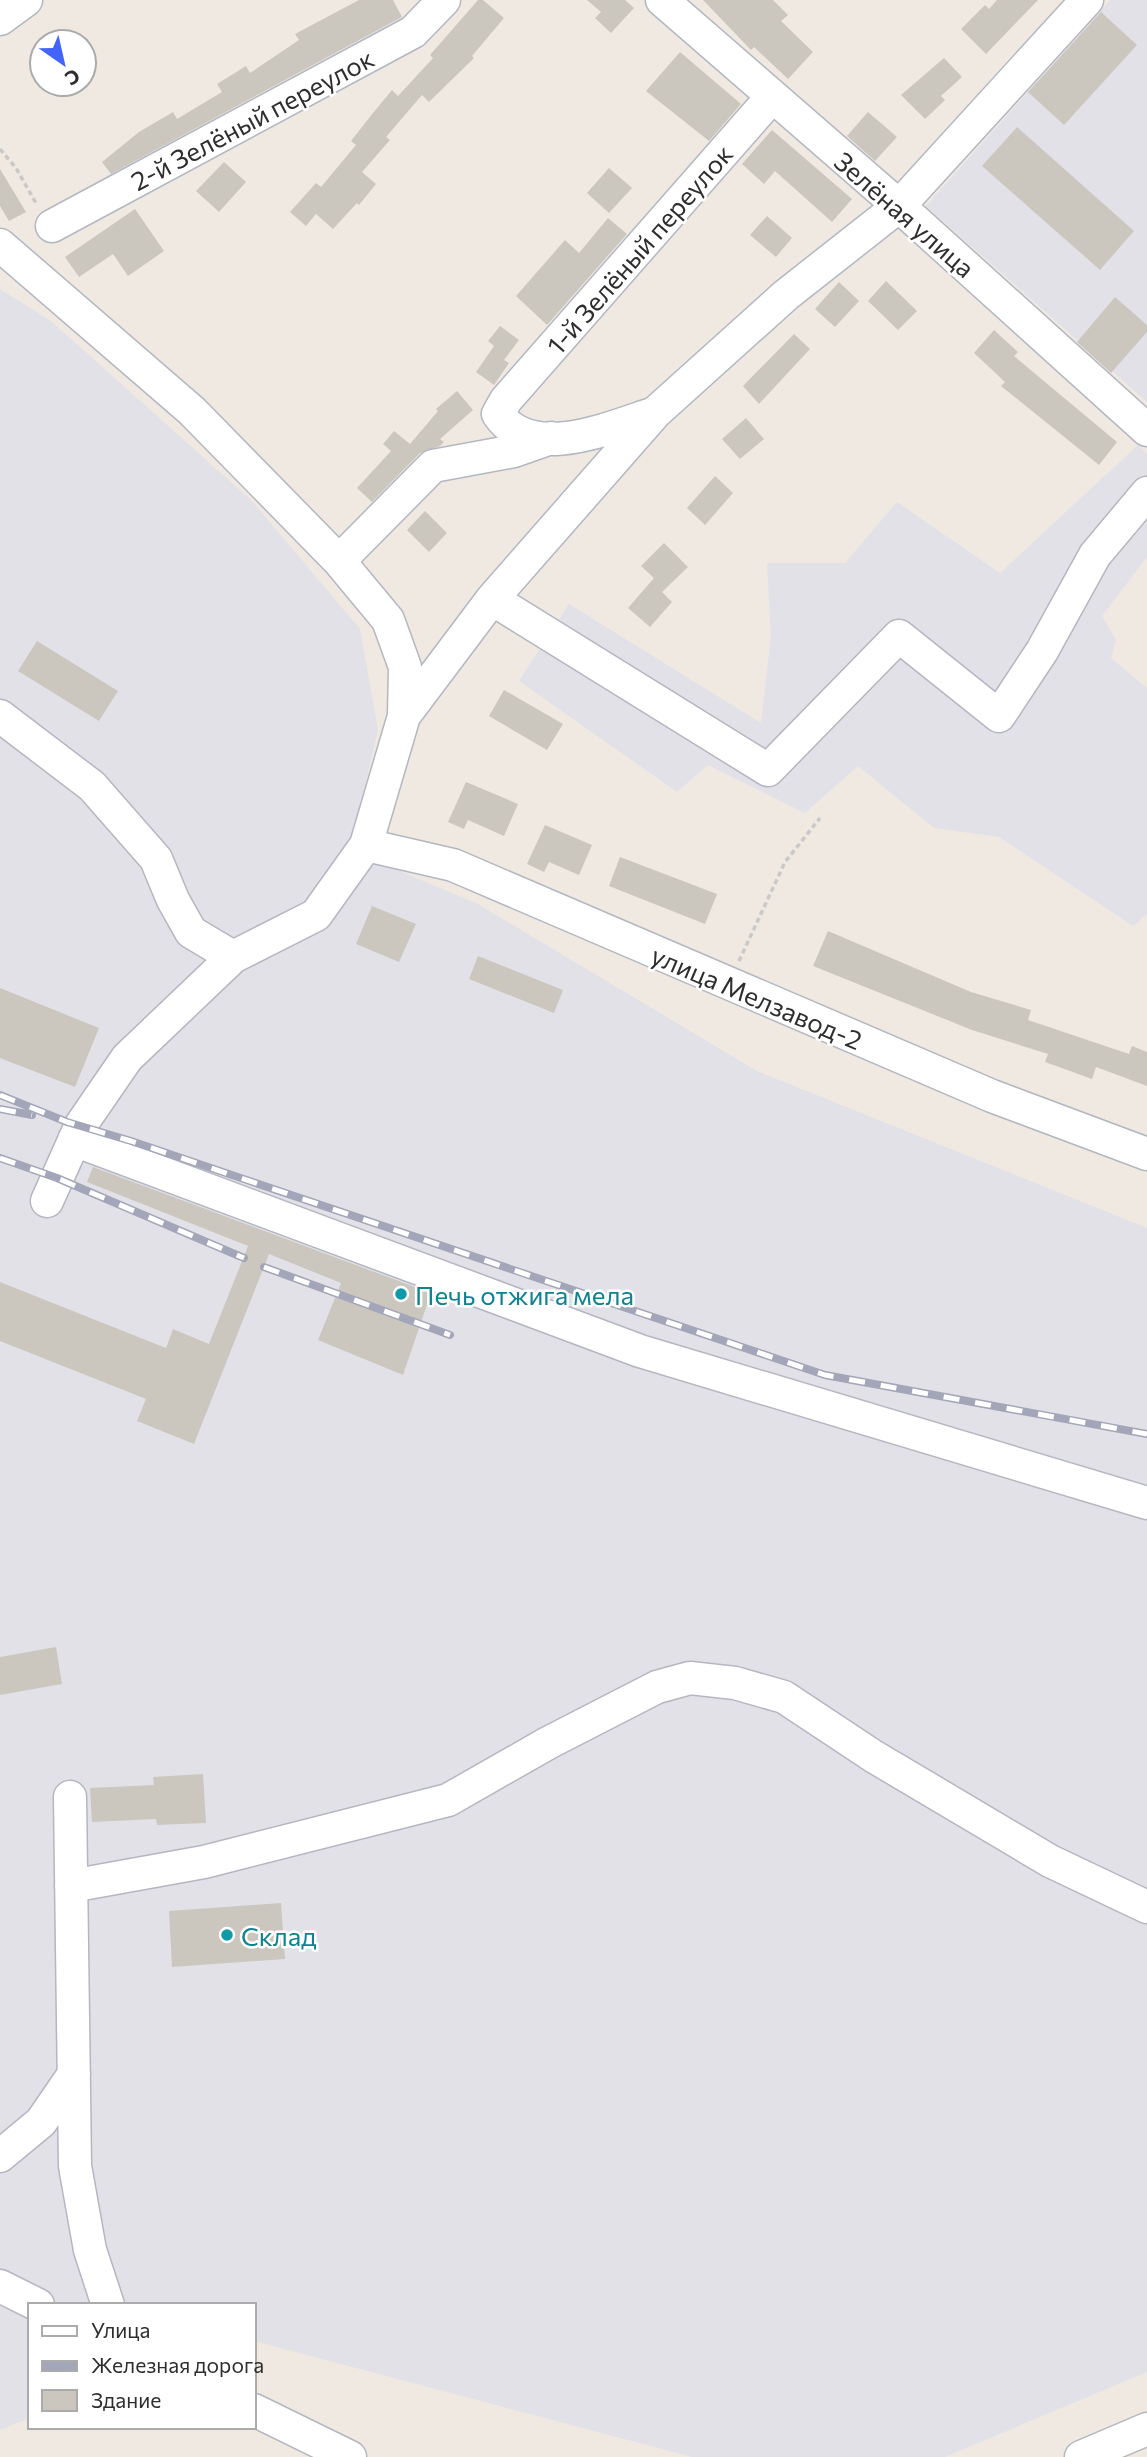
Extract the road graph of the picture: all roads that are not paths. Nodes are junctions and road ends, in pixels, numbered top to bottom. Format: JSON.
{"nodes":[{"id":1,"x":26,"y":0,"type":"edge"},
{"id":2,"x":444,"y":0,"type":"edge"},
{"id":3,"x":662,"y":0,"type":"edge"},
{"id":4,"x":1087,"y":0,"type":"edge"},
{"id":5,"x":0,"y":19,"type":"edge"},
{"id":6,"x":771,"y":98,"type":"junction"},
{"id":7,"x":899,"y":206,"type":"junction"},
{"id":8,"x":52,"y":226,"type":"road end"},
{"id":9,"x":0,"y":245,"type":"edge"},
{"id":10,"x":656,"y":412,"type":"junction"},
{"id":11,"x":1147,"y":430,"type":"edge"},
{"id":12,"x":552,"y":438,"type":"junction"},
{"id":13,"x":1147,"y":492,"type":"edge"},
{"id":14,"x":339,"y":561,"type":"junction"},
{"id":15,"x":492,"y":598,"type":"junction"},
{"id":16,"x":0,"y":716,"type":"edge"},
{"id":17,"x":404,"y":716,"type":"junction"},
{"id":18,"x":366,"y":845,"type":"junction"},
{"id":19,"x":233,"y":957,"type":"junction"},
{"id":20,"x":74,"y":1140,"type":"junction"},
{"id":21,"x":1147,"y":1154,"type":"edge"},
{"id":22,"x":47,"y":1201,"type":"dead end"},
{"id":23,"x":1147,"y":1503,"type":"edge"},
{"id":24,"x":70,"y":1797,"type":"dead end"},
{"id":25,"x":71,"y":1886,"type":"junction"},
{"id":26,"x":1147,"y":1908,"type":"edge"},
{"id":27,"x":74,"y":2074,"type":"junction"},
{"id":28,"x":0,"y":2156,"type":"edge"},
{"id":29,"x":0,"y":2286,"type":"edge"},
{"id":30,"x":34,"y":2303,"type":"edge"},
{"id":31,"x":107,"y":2303,"type":"edge"},
{"id":32,"x":256,"y":2411,"type":"edge"},
{"id":33,"x":1147,"y":2429,"type":"edge"},
{"id":34,"x":350,"y":2457,"type":"edge"},
{"id":35,"x":1081,"y":2457,"type":"edge"}],
"edges":[{"from":1,"to":5,"type":"street"},
{"from":2,"to":8,"type":"street","name":"2-й Зелёный переулок"},
{"from":3,"to":6,"type":"street","name":"Зелёная улица"},
{"from":4,"to":7,"type":"street"},
{"from":6,"to":7,"type":"street","name":"Зелёная улица"},
{"from":6,"to":12,"type":"street","name":"1-й Зелёный переулок"},
{"from":7,"to":10,"type":"street"},
{"from":7,"to":11,"type":"street","name":"Зелёная улица"},
{"from":9,"to":14,"type":"street"},
{"from":10,"to":12,"type":"street"},
{"from":10,"to":15,"type":"street"},
{"from":12,"to":14,"type":"street"},
{"from":13,"to":15,"type":"street"},
{"from":14,"to":17,"type":"street"},
{"from":15,"to":17,"type":"street"},
{"from":16,"to":19,"type":"street"},
{"from":17,"to":18,"type":"street"},
{"from":18,"to":19,"type":"street"},
{"from":18,"to":21,"type":"street","name":"улица Мелзавод-2"},
{"from":19,"to":20,"type":"street"},
{"from":20,"to":22,"type":"street"},
{"from":20,"to":23,"type":"street"},
{"from":24,"to":25,"type":"street"},
{"from":25,"to":26,"type":"street"},
{"from":25,"to":27,"type":"street"},
{"from":27,"to":28,"type":"street"},
{"from":27,"to":31,"type":"street"},
{"from":29,"to":30,"type":"street"},
{"from":32,"to":34,"type":"street"},
{"from":33,"to":35,"type":"street"}]}
